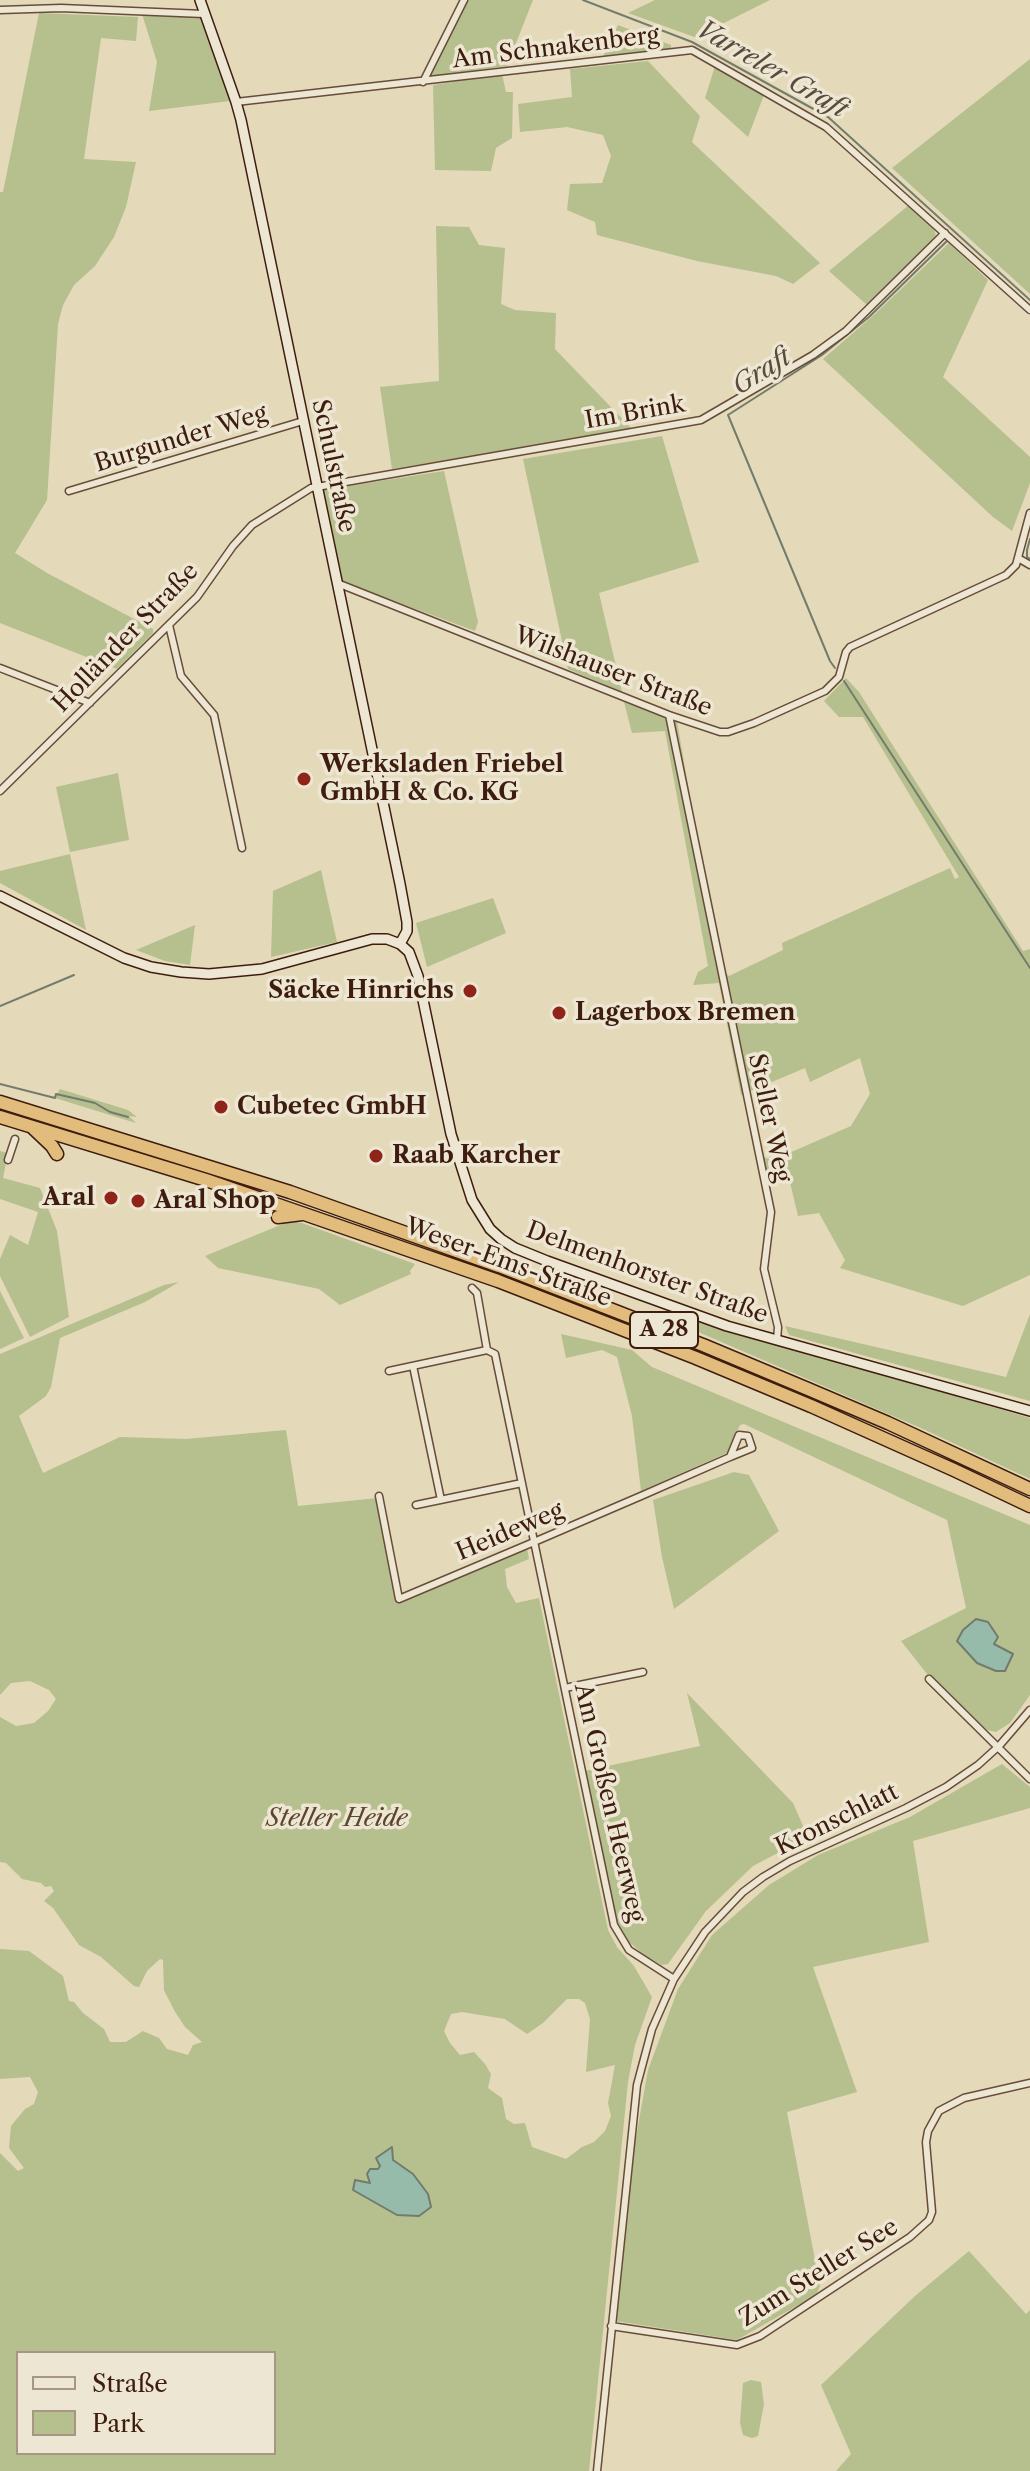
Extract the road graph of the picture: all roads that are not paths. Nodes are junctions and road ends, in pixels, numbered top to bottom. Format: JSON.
{"nodes":[{"id":1,"x":200,"y":0,"type":"edge"},
{"id":2,"x":464,"y":0,"type":"edge"},
{"id":3,"x":0,"y":10,"type":"edge"},
{"id":4,"x":204,"y":14,"type":"junction"},
{"id":5,"x":423,"y":82,"type":"junction"},
{"id":6,"x":236,"y":102,"type":"junction"},
{"id":7,"x":945,"y":233,"type":"junction"},
{"id":8,"x":1030,"y":310,"type":"edge"},
{"id":9,"x":303,"y":421,"type":"junction"},
{"id":10,"x":318,"y":487,"type":"junction"},
{"id":11,"x":69,"y":491,"type":"dead end"},
{"id":12,"x":1030,"y":513,"type":"edge"},
{"id":13,"x":1018,"y":558,"type":"junction"},
{"id":14,"x":1030,"y":565,"type":"edge"},
{"id":15,"x":337,"y":583,"type":"junction"},
{"id":16,"x":169,"y":625,"type":"junction"},
{"id":17,"x":0,"y":668,"type":"edge"},
{"id":18,"x":90,"y":703,"type":"junction"},
{"id":19,"x":669,"y":715,"type":"junction"},
{"id":20,"x":0,"y":791,"type":"edge"},
{"id":21,"x":242,"y":848,"type":"dead end"},
{"id":22,"x":0,"y":896,"type":"edge"},
{"id":23,"x":400,"y":944,"type":"junction"},
{"id":24,"x":0,"y":1102,"type":"edge"},
{"id":25,"x":0,"y":1117,"type":"edge"},
{"id":26,"x":31,"y":1126,"type":"junction"},
{"id":27,"x":15,"y":1139,"type":"dead end"},
{"id":28,"x":0,"y":1148,"type":"edge"},
{"id":29,"x":11,"y":1151,"type":"junction"},
{"id":30,"x":57,"y":1154,"type":"dead end"},
{"id":31,"x":8,"y":1160,"type":"dead end"},
{"id":32,"x":307,"y":1214,"type":"junction"},
{"id":33,"x":278,"y":1217,"type":"dead end"},
{"id":34,"x":472,"y":1288,"type":"dead end"},
{"id":35,"x":777,"y":1341,"type":"junction"},
{"id":36,"x":487,"y":1350,"type":"junction"},
{"id":37,"x":413,"y":1366,"type":"junction"},
{"id":38,"x":389,"y":1371,"type":"dead end"},
{"id":39,"x":1030,"y":1411,"type":"edge"},
{"id":40,"x":730,"y":1457,"type":"dead end"},
{"id":41,"x":522,"y":1483,"type":"junction"},
{"id":42,"x":1030,"y":1489,"type":"edge"},
{"id":43,"x":379,"y":1496,"type":"dead end"},
{"id":44,"x":441,"y":1500,"type":"junction"},
{"id":45,"x":416,"y":1505,"type":"dead end"},
{"id":46,"x":1030,"y":1506,"type":"edge"},
{"id":47,"x":534,"y":1542,"type":"junction"},
{"id":48,"x":643,"y":1672,"type":"dead end"},
{"id":49,"x":929,"y":1679,"type":"dead end"},
{"id":50,"x":565,"y":1688,"type":"junction"},
{"id":51,"x":1030,"y":1710,"type":"edge"},
{"id":52,"x":999,"y":1746,"type":"junction"},
{"id":53,"x":1030,"y":1779,"type":"edge"},
{"id":54,"x":674,"y":1979,"type":"junction"},
{"id":55,"x":1030,"y":2083,"type":"edge"},
{"id":56,"x":611,"y":2326,"type":"junction"},
{"id":57,"x":597,"y":2471,"type":"edge"}],
"edges":[{"from":1,"to":4,"type":"street","name":"Schulstraße"},
{"from":2,"to":5,"type":"street"},
{"from":3,"to":4,"type":"street"},
{"from":4,"to":6,"type":"street","name":"Schulstraße"},
{"from":5,"to":6,"type":"street","name":"Am Schnakenberg"},
{"from":5,"to":7,"type":"street","name":"Am Schnakenberg"},
{"from":6,"to":9,"type":"street","name":"Schulstraße"},
{"from":7,"to":8,"type":"street","name":"Am Schnakenberg"},
{"from":7,"to":10,"type":"street","name":"Im Brink"},
{"from":9,"to":10,"type":"street","name":"Schulstraße"},
{"from":9,"to":11,"type":"street","name":"Burgunder Weg"},
{"from":10,"to":15,"type":"street","name":"Schulstraße"},
{"from":10,"to":16,"type":"street","name":"Holländer Straße"},
{"from":12,"to":13,"type":"street"},
{"from":13,"to":14,"type":"street"},
{"from":13,"to":19,"type":"street","name":"Wilshauser Straße"},
{"from":15,"to":19,"type":"street","name":"Wilshauser Straße"},
{"from":15,"to":23,"type":"street","name":"Schulstraße"},
{"from":16,"to":18,"type":"street","name":"Holländer Straße"},
{"from":16,"to":21,"type":"street"},
{"from":17,"to":18,"type":"street"},
{"from":18,"to":20,"type":"street","name":"Holländer Straße"},
{"from":19,"to":35,"type":"street","name":"Steller Weg"},
{"from":22,"to":23,"type":"street"},
{"from":23,"to":35,"type":"street","name":"Delmenhorster Straße"},
{"from":24,"to":42,"type":"highway","name":"Weser-Ems-Straße","number":"A 28"},
{"from":25,"to":26,"type":"highway","name":"Weser-Ems-Straße","number":"A 28"},
{"from":26,"to":30,"type":"highway"},
{"from":26,"to":32,"type":"highway","name":"Weser-Ems-Straße","number":"A 28"},
{"from":27,"to":29,"type":"street"},
{"from":28,"to":29,"type":"street"},
{"from":29,"to":31,"type":"street"},
{"from":32,"to":33,"type":"highway"},
{"from":32,"to":46,"type":"highway","name":"Weser-Ems-Straße","number":"A 28"},
{"from":34,"to":36,"type":"street"},
{"from":35,"to":39,"type":"street","name":"Delmenhorster Straße"},
{"from":36,"to":37,"type":"street"},
{"from":36,"to":41,"type":"street","name":"Am Großen Heerweg"},
{"from":37,"to":38,"type":"street"},
{"from":37,"to":44,"type":"street"},
{"from":40,"to":47,"type":"street","name":"Heideweg"},
{"from":41,"to":44,"type":"street"},
{"from":41,"to":47,"type":"street","name":"Am Großen Heerweg"},
{"from":43,"to":47,"type":"street","name":"Heideweg"},
{"from":44,"to":45,"type":"street"},
{"from":47,"to":50,"type":"street","name":"Am Großen Heerweg"},
{"from":48,"to":50,"type":"street"},
{"from":49,"to":52,"type":"street"},
{"from":50,"to":54,"type":"street","name":"Am Großen Heerweg"},
{"from":51,"to":52,"type":"street","name":"Kronschlatt"},
{"from":52,"to":53,"type":"street"},
{"from":52,"to":54,"type":"street","name":"Kronschlatt"},
{"from":54,"to":56,"type":"street"},
{"from":55,"to":56,"type":"street","name":"Zum Steller See"},
{"from":56,"to":57,"type":"street"}]}
